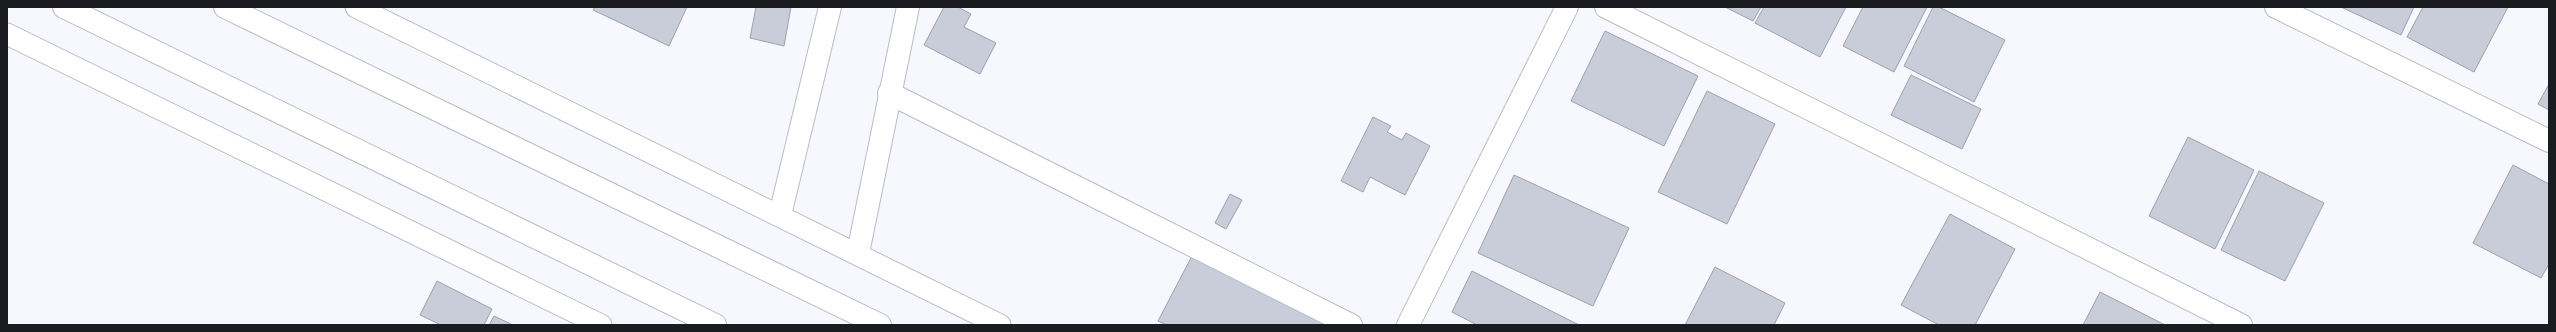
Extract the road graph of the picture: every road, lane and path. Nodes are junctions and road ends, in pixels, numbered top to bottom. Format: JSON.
{"nodes":[{"id":1,"x":64,"y":7,"type":"edge"},
{"id":2,"x":225,"y":7,"type":"edge"},
{"id":3,"x":356,"y":7,"type":"edge"},
{"id":4,"x":830,"y":7,"type":"edge"},
{"id":5,"x":908,"y":7,"type":"edge"},
{"id":6,"x":1567,"y":7,"type":"edge"},
{"id":7,"x":1606,"y":7,"type":"edge"},
{"id":8,"x":2276,"y":7,"type":"edge"},
{"id":9,"x":7,"y":34,"type":"edge"},
{"id":10,"x":889,"y":93,"type":"junction"},
{"id":11,"x":2549,"y":141,"type":"edge"},
{"id":12,"x":780,"y":215,"type":"junction"},
{"id":13,"x":858,"y":253,"type":"junction"},
{"id":14,"x":601,"y":325,"type":"edge"},
{"id":15,"x":715,"y":325,"type":"edge"},
{"id":16,"x":880,"y":325,"type":"edge"},
{"id":17,"x":1000,"y":325,"type":"edge"},
{"id":18,"x":1351,"y":325,"type":"edge"},
{"id":19,"x":1408,"y":325,"type":"edge"},
{"id":20,"x":2241,"y":325,"type":"edge"}],
"edges":[{"from":1,"to":15,"type":"street"},
{"from":2,"to":16,"type":"street"},
{"from":3,"to":12,"type":"lane"},
{"from":4,"to":12,"type":"street"},
{"from":5,"to":10,"type":"street"},
{"from":6,"to":19,"type":"street"},
{"from":7,"to":20,"type":"street"},
{"from":8,"to":11,"type":"street"},
{"from":9,"to":14,"type":"lane"},
{"from":10,"to":13,"type":"street"},
{"from":10,"to":18,"type":"street"},
{"from":12,"to":13,"type":"lane"},
{"from":13,"to":17,"type":"lane"}]}
